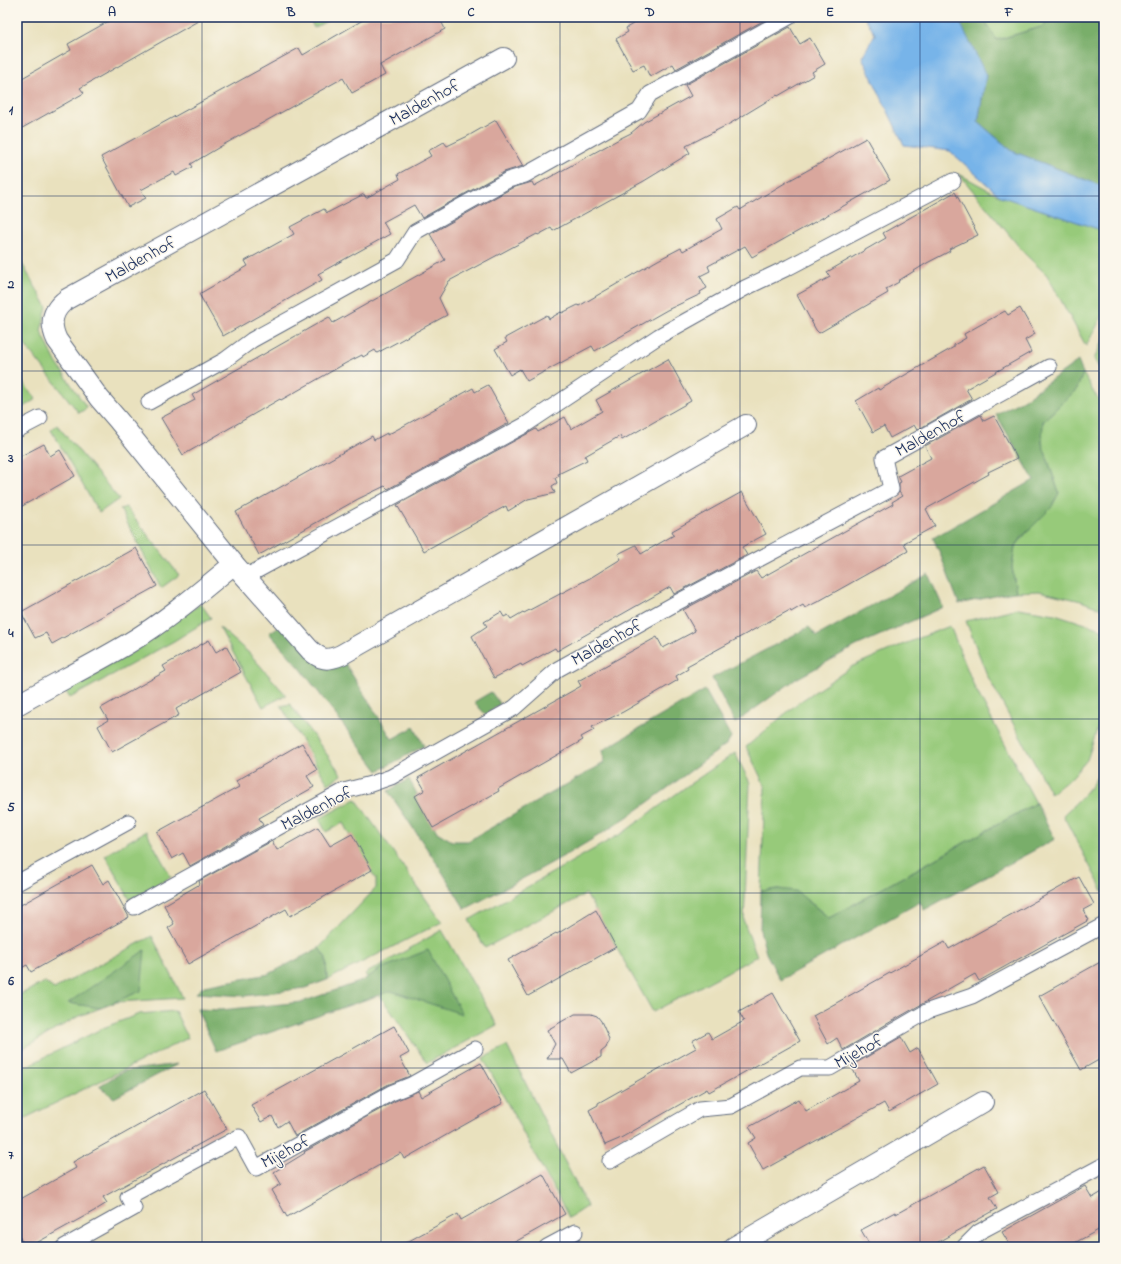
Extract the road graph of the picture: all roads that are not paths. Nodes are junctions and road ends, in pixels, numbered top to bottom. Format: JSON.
{"nodes":[{"id":1,"x":789,"y":17,"type":"edge"},
{"id":2,"x":504,"y":58,"type":"dead end"},
{"id":3,"x":953,"y":181,"type":"dead end"},
{"id":4,"x":1049,"y":366,"type":"dead end"},
{"id":5,"x":149,"y":402,"type":"dead end"},
{"id":6,"x":40,"y":418,"type":"dead end"},
{"id":7,"x":746,"y":425,"type":"dead end"},
{"id":8,"x":17,"y":430,"type":"edge"},
{"id":9,"x":239,"y":570,"type":"junction"},
{"id":10,"x":17,"y":705,"type":"edge"},
{"id":11,"x":128,"y":822,"type":"dead end"},
{"id":12,"x":17,"y":883,"type":"edge"},
{"id":13,"x":134,"y":907,"type":"dead end"},
{"id":14,"x":1104,"y":925,"type":"edge"},
{"id":15,"x":475,"y":1050,"type":"dead end"},
{"id":16,"x":983,"y":1102,"type":"dead end"},
{"id":17,"x":610,"y":1161,"type":"dead end"},
{"id":18,"x":1104,"y":1165,"type":"edge"},
{"id":19,"x":575,"y":1232,"type":"dead end"},
{"id":20,"x":64,"y":1247,"type":"edge"},
{"id":21,"x":547,"y":1247,"type":"edge"},
{"id":22,"x":734,"y":1247,"type":"edge"},
{"id":23,"x":964,"y":1247,"type":"edge"}],
"edges":[{"from":1,"to":5,"type":"street"},
{"from":2,"to":9,"type":"street","name":"Maldenhof"},
{"from":3,"to":9,"type":"street"},
{"from":4,"to":13,"type":"street","name":"Maldenhof"},
{"from":6,"to":8,"type":"street"},
{"from":7,"to":9,"type":"street","name":"Maldenhof"},
{"from":9,"to":10,"type":"street"},
{"from":11,"to":12,"type":"street"},
{"from":14,"to":17,"type":"street","name":"Mijehof"},
{"from":15,"to":20,"type":"street","name":"Mijehof"},
{"from":16,"to":22,"type":"street"},
{"from":18,"to":23,"type":"street"},
{"from":19,"to":21,"type":"street"}]}
